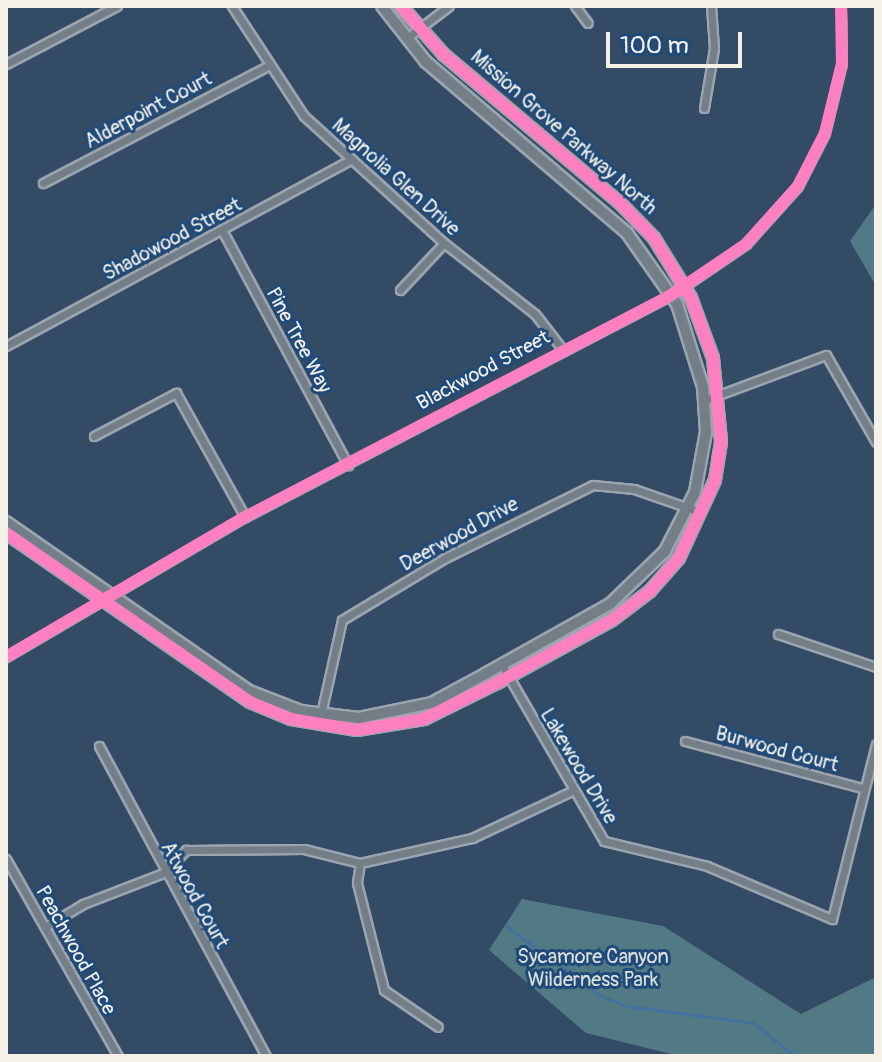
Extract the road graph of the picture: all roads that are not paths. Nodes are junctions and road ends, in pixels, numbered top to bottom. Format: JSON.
{"nodes":[{"id":1,"x":117,"y":6,"type":"edge"},
{"id":2,"x":232,"y":6,"type":"edge"},
{"id":3,"x":382,"y":6,"type":"edge"},
{"id":4,"x":401,"y":6,"type":"edge"},
{"id":5,"x":449,"y":6,"type":"edge"},
{"id":6,"x":575,"y":6,"type":"edge"},
{"id":7,"x":711,"y":6,"type":"edge"},
{"id":8,"x":841,"y":6,"type":"edge"},
{"id":9,"x":588,"y":23,"type":"dead end"},
{"id":10,"x":417,"y":26,"type":"junction"},
{"id":11,"x":408,"y":37,"type":"junction"},
{"id":12,"x":6,"y":64,"type":"edge"},
{"id":13,"x":268,"y":66,"type":"junction"},
{"id":14,"x":704,"y":108,"type":"dead end"},
{"id":15,"x":352,"y":159,"type":"junction"},
{"id":16,"x":43,"y":183,"type":"dead end"},
{"id":17,"x":222,"y":230,"type":"junction"},
{"id":18,"x":444,"y":243,"type":"junction"},
{"id":19,"x":684,"y":286,"type":"junction"},
{"id":20,"x":400,"y":290,"type":"dead end"},
{"id":21,"x":671,"y":295,"type":"junction"},
{"id":22,"x":6,"y":346,"type":"edge"},
{"id":23,"x":563,"y":350,"type":"junction"},
{"id":24,"x":719,"y":398,"type":"junction"},
{"id":25,"x":705,"y":400,"type":"junction"},
{"id":26,"x":94,"y":436,"type":"dead end"},
{"id":27,"x":876,"y":442,"type":"edge"},
{"id":28,"x":348,"y":465,"type":"junction"},
{"id":29,"x":689,"y":507,"type":"junction"},
{"id":30,"x":700,"y":512,"type":"junction"},
{"id":31,"x":245,"y":517,"type":"junction"},
{"id":32,"x":6,"y":522,"type":"edge"},
{"id":33,"x":6,"y":533,"type":"edge"},
{"id":34,"x":108,"y":598,"type":"junction"},
{"id":35,"x":778,"y":634,"type":"dead end"},
{"id":36,"x":6,"y":657,"type":"edge"},
{"id":37,"x":502,"y":665,"type":"junction"},
{"id":38,"x":876,"y":667,"type":"edge"},
{"id":39,"x":508,"y":676,"type":"junction"},
{"id":40,"x":320,"y":721,"type":"junction"},
{"id":41,"x":685,"y":741,"type":"dead end"},
{"id":42,"x":876,"y":744,"type":"edge"},
{"id":43,"x":99,"y":746,"type":"dead end"},
{"id":44,"x":862,"y":788,"type":"junction"},
{"id":45,"x":572,"y":791,"type":"junction"},
{"id":46,"x":6,"y":859,"type":"edge"},
{"id":47,"x":360,"y":863,"type":"junction"},
{"id":48,"x":163,"y":873,"type":"junction"},
{"id":49,"x":45,"y":927,"type":"junction"},
{"id":50,"x":438,"y":1027,"type":"dead end"},
{"id":51,"x":118,"y":1056,"type":"edge"},
{"id":52,"x":266,"y":1056,"type":"edge"}],
"edges":[{"from":1,"to":12,"type":"street"},
{"from":2,"to":13,"type":"street","name":"Magnolia Glen Drive"},
{"from":3,"to":11,"type":"street","name":"Mission Grove Parkway North"},
{"from":4,"to":10,"type":"street","name":"Mission Grove Parkway North"},
{"from":5,"to":10,"type":"street"},
{"from":6,"to":9,"type":"street"},
{"from":7,"to":14,"type":"street"},
{"from":8,"to":19,"type":"street","name":"Blackwood Street"},
{"from":10,"to":11,"type":"street"},
{"from":10,"to":19,"type":"street","name":"Mission Grove Parkway North"},
{"from":11,"to":21,"type":"street","name":"Mission Grove Parkway North"},
{"from":13,"to":15,"type":"street","name":"Magnolia Glen Drive"},
{"from":13,"to":16,"type":"street","name":"Alderpoint Court"},
{"from":15,"to":17,"type":"street","name":"Shadowood Street"},
{"from":15,"to":18,"type":"street","name":"Magnolia Glen Drive"},
{"from":17,"to":22,"type":"street","name":"Shadowood Street"},
{"from":17,"to":28,"type":"street","name":"Pine Tree Way"},
{"from":18,"to":20,"type":"street"},
{"from":18,"to":23,"type":"street","name":"Magnolia Glen Drive"},
{"from":19,"to":21,"type":"street","name":"Blackwood Street"},
{"from":19,"to":24,"type":"street","name":"Mission Grove Parkway North"},
{"from":21,"to":23,"type":"street","name":"Blackwood Street"},
{"from":21,"to":25,"type":"street","name":"Mission Grove Parkway North"},
{"from":23,"to":28,"type":"street","name":"Blackwood Street"},
{"from":24,"to":25,"type":"street"},
{"from":24,"to":27,"type":"street"},
{"from":24,"to":30,"type":"street","name":"Mission Grove Parkway North"},
{"from":25,"to":29,"type":"street","name":"Mission Grove Parkway North"},
{"from":26,"to":31,"type":"street"},
{"from":28,"to":31,"type":"street","name":"Blackwood Street"},
{"from":29,"to":30,"type":"street","name":"Deerwood Drive"},
{"from":29,"to":37,"type":"street","name":"Mission Grove Parkway North"},
{"from":29,"to":40,"type":"street","name":"Deerwood Drive"},
{"from":30,"to":39,"type":"street","name":"Mission Grove Parkway North"},
{"from":31,"to":34,"type":"street","name":"Blackwood Street"},
{"from":32,"to":34,"type":"street","name":"Mission Grove Parkway North"},
{"from":33,"to":34,"type":"street","name":"Mission Grove Parkway North"},
{"from":34,"to":36,"type":"street","name":"Blackwood Street"},
{"from":34,"to":40,"type":"street","name":"Mission Grove Parkway North"},
{"from":35,"to":38,"type":"street"},
{"from":37,"to":39,"type":"street","name":"Lakewood Drive"},
{"from":37,"to":40,"type":"street","name":"Mission Grove Parkway North"},
{"from":39,"to":40,"type":"street","name":"Mission Grove Parkway North"},
{"from":39,"to":45,"type":"street","name":"Lakewood Drive"},
{"from":41,"to":44,"type":"street","name":"Burwood Court"},
{"from":42,"to":44,"type":"street"},
{"from":43,"to":48,"type":"street","name":"Atwood Court"},
{"from":44,"to":45,"type":"street","name":"Lakewood Drive"},
{"from":45,"to":47,"type":"street"},
{"from":46,"to":49,"type":"street","name":"Peachwood Place"},
{"from":47,"to":48,"type":"street"},
{"from":47,"to":50,"type":"street"},
{"from":48,"to":49,"type":"street"},
{"from":48,"to":52,"type":"street","name":"Atwood Court"},
{"from":49,"to":51,"type":"street","name":"Peachwood Place"}]}
